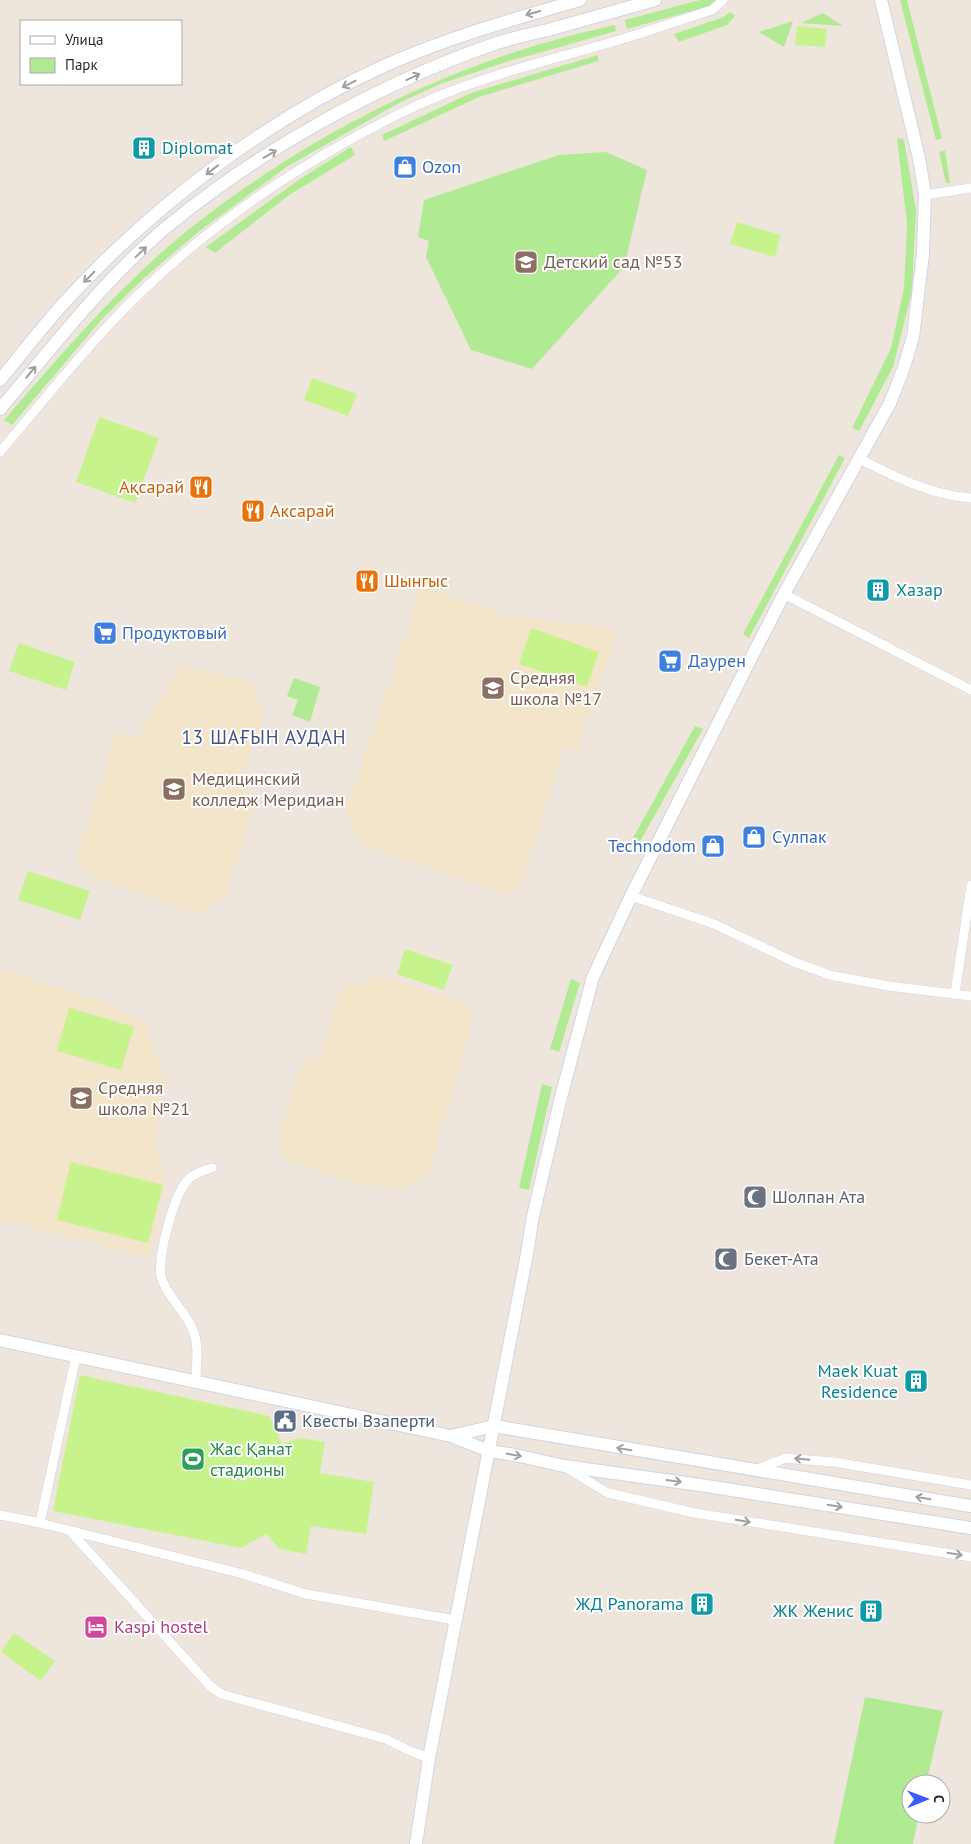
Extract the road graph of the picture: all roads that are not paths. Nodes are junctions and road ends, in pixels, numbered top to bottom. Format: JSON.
{"nodes":[{"id":1,"x":580,"y":0,"type":"edge"},
{"id":2,"x":655,"y":0,"type":"edge"},
{"id":3,"x":723,"y":0,"type":"edge"},
{"id":4,"x":881,"y":0,"type":"edge"},
{"id":5,"x":971,"y":188,"type":"edge"},
{"id":6,"x":925,"y":196,"type":"junction"},
{"id":7,"x":0,"y":380,"type":"edge"},
{"id":8,"x":0,"y":409,"type":"edge"},
{"id":9,"x":0,"y":452,"type":"edge"},
{"id":10,"x":860,"y":459,"type":"junction"},
{"id":11,"x":971,"y":498,"type":"edge"},
{"id":12,"x":784,"y":594,"type":"junction"},
{"id":13,"x":971,"y":690,"type":"edge"},
{"id":14,"x":971,"y":885,"type":"edge"},
{"id":15,"x":631,"y":896,"type":"junction"},
{"id":16,"x":955,"y":994,"type":"junction"},
{"id":17,"x":971,"y":996,"type":"edge"},
{"id":18,"x":212,"y":1168,"type":"dead end"},
{"id":19,"x":0,"y":1340,"type":"edge"},
{"id":20,"x":76,"y":1356,"type":"junction"},
{"id":21,"x":196,"y":1381,"type":"junction"},
{"id":22,"x":494,"y":1426,"type":"junction"},
{"id":23,"x":451,"y":1436,"type":"junction"},
{"id":24,"x":489,"y":1451,"type":"junction"},
{"id":25,"x":564,"y":1466,"type":"junction"},
{"id":26,"x":753,"y":1470,"type":"junction"},
{"id":27,"x":971,"y":1485,"type":"edge"},
{"id":28,"x":971,"y":1506,"type":"edge"},
{"id":29,"x":0,"y":1515,"type":"edge"},
{"id":30,"x":40,"y":1523,"type":"junction"},
{"id":31,"x":971,"y":1528,"type":"edge"},
{"id":32,"x":71,"y":1532,"type":"junction"},
{"id":33,"x":971,"y":1557,"type":"edge"},
{"id":34,"x":455,"y":1620,"type":"junction"},
{"id":35,"x":429,"y":1758,"type":"junction"},
{"id":36,"x":416,"y":1844,"type":"edge"}],
"edges":[{"from":1,"to":7,"type":"main road","one_way":true},
{"from":8,"to":2,"type":"main road","one_way":true},
{"from":3,"to":9,"type":"street"},
{"from":4,"to":6,"type":"main road"},
{"from":5,"to":6,"type":"street"},
{"from":6,"to":10,"type":"main road"},
{"from":10,"to":11,"type":"street"},
{"from":10,"to":12,"type":"main road"},
{"from":12,"to":13,"type":"street"},
{"from":12,"to":15,"type":"main road"},
{"from":14,"to":16,"type":"street"},
{"from":15,"to":16,"type":"street"},
{"from":15,"to":22,"type":"main road"},
{"from":16,"to":17,"type":"street"},
{"from":18,"to":21,"type":"street"},
{"from":19,"to":20,"type":"main road"},
{"from":20,"to":21,"type":"main road"},
{"from":20,"to":30,"type":"street"},
{"from":21,"to":23,"type":"main road"},
{"from":22,"to":23,"type":"main road"},
{"from":22,"to":24,"type":"main road"},
{"from":26,"to":22,"type":"main road","one_way":true},
{"from":23,"to":24,"type":"main road"},
{"from":24,"to":25,"type":"main road","one_way":true},
{"from":24,"to":34,"type":"main road"},
{"from":25,"to":31,"type":"main road","one_way":true},
{"from":25,"to":33,"type":"street","one_way":true},
{"from":27,"to":26,"type":"street","one_way":true},
{"from":28,"to":26,"type":"main road","one_way":true},
{"from":29,"to":30,"type":"street"},
{"from":30,"to":32,"type":"street"},
{"from":32,"to":34,"type":"street"},
{"from":32,"to":35,"type":"street"},
{"from":34,"to":35,"type":"main road"},
{"from":35,"to":36,"type":"main road"}]}
